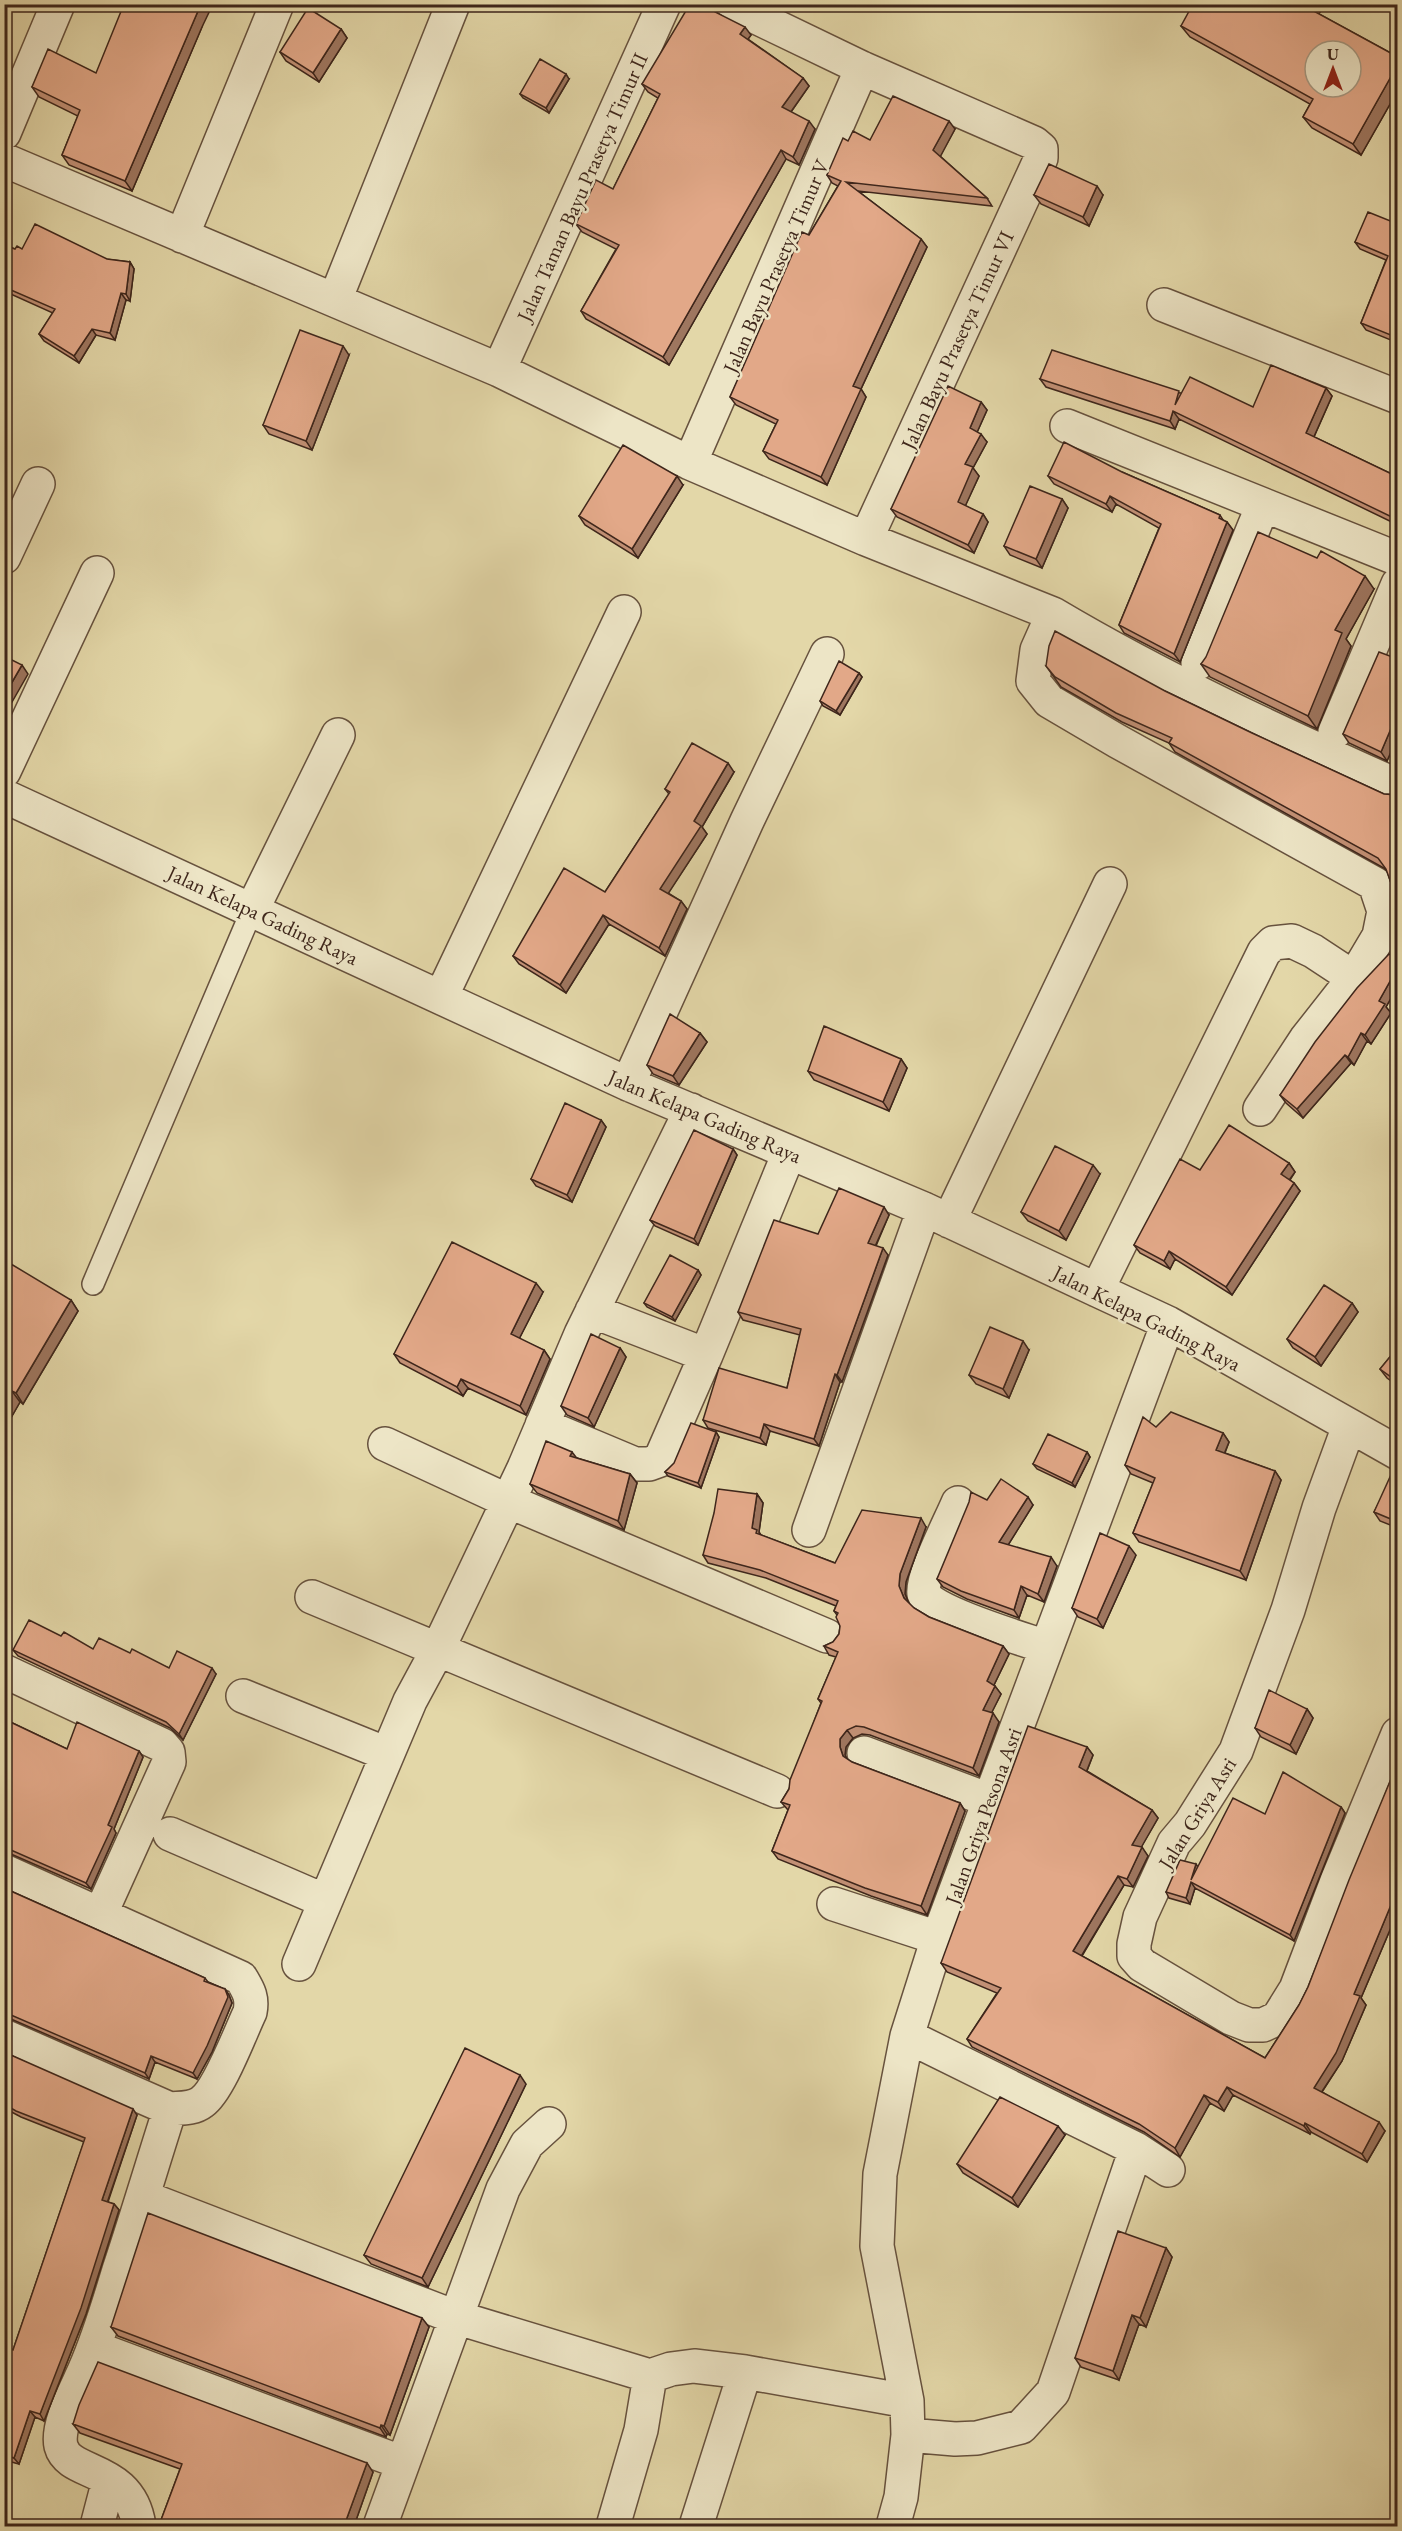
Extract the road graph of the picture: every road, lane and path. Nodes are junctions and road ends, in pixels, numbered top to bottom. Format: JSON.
{"nodes":[{"id":1,"x":58,"y":4,"type":"edge"},
{"id":2,"x":277,"y":4,"type":"edge"},
{"id":3,"x":453,"y":4,"type":"edge"},
{"id":4,"x":664,"y":4,"type":"edge"},
{"id":5,"x":729,"y":4,"type":"edge"},
{"id":6,"x":862,"y":68,"type":"junction"},
{"id":7,"x":4,"y":133,"type":"edge"},
{"id":8,"x":4,"y":160,"type":"edge"},
{"id":9,"x":182,"y":236,"type":"junction"},
{"id":10,"x":335,"y":300,"type":"junction"},
{"id":11,"x":1164,"y":305,"type":"dead end"},
{"id":12,"x":499,"y":370,"type":"junction"},
{"id":13,"x":1398,"y":397,"type":"edge"},
{"id":14,"x":1067,"y":426,"type":"dead end"},
{"id":15,"x":690,"y":463,"type":"junction"},
{"id":16,"x":38,"y":484,"type":"dead end"},
{"id":17,"x":1263,"y":505,"type":"junction"},
{"id":18,"x":866,"y":538,"type":"junction"},
{"id":19,"x":4,"y":557,"type":"edge"},
{"id":20,"x":1398,"y":559,"type":"edge"},
{"id":21,"x":97,"y":573,"type":"dead end"},
{"id":22,"x":1398,"y":584,"type":"edge"},
{"id":23,"x":624,"y":612,"type":"dead end"},
{"id":24,"x":1053,"y":614,"type":"junction"},
{"id":25,"x":827,"y":654,"type":"dead end"},
{"id":26,"x":1198,"y":663,"type":"dead end"},
{"id":27,"x":1335,"y":732,"type":"dead end"},
{"id":28,"x":338,"y":735,"type":"dead end"},
{"id":29,"x":4,"y":771,"type":"edge"},
{"id":30,"x":1398,"y":786,"type":"edge"},
{"id":31,"x":4,"y":796,"type":"edge"},
{"id":32,"x":1110,"y":884,"type":"dead end"},
{"id":33,"x":252,"y":910,"type":"junction"},
{"id":34,"x":1354,"y":978,"type":"junction"},
{"id":35,"x":441,"y":998,"type":"junction"},
{"id":36,"x":628,"y":1084,"type":"junction"},
{"id":37,"x":1260,"y":1109,"type":"dead end"},
{"id":38,"x":691,"y":1110,"type":"junction"},
{"id":39,"x":789,"y":1153,"type":"junction"},
{"id":40,"x":937,"y":1215,"type":"junction"},
{"id":41,"x":93,"y":1284,"type":"dead end"},
{"id":42,"x":1097,"y":1290,"type":"junction"},
{"id":43,"x":592,"y":1311,"type":"junction"},
{"id":44,"x":1168,"y":1323,"type":"junction"},
{"id":45,"x":706,"y":1355,"type":"junction"},
{"id":46,"x":542,"y":1425,"type":"junction"},
{"id":47,"x":1349,"y":1426,"type":"junction"},
{"id":48,"x":385,"y":1444,"type":"dead end"},
{"id":49,"x":1398,"y":1453,"type":"edge"},
{"id":50,"x":508,"y":1501,"type":"junction"},
{"id":51,"x":958,"y":1503,"type":"dead end"},
{"id":52,"x":809,"y":1530,"type":"dead end"},
{"id":53,"x":312,"y":1597,"type":"dead end"},
{"id":54,"x":827,"y":1636,"type":"dead end"},
{"id":55,"x":1046,"y":1647,"type":"junction"},
{"id":56,"x":437,"y":1651,"type":"junction"},
{"id":57,"x":4,"y":1671,"type":"edge"},
{"id":58,"x":243,"y":1696,"type":"dead end"},
{"id":59,"x":1398,"y":1734,"type":"edge"},
{"id":60,"x":864,"y":1753,"type":"dead end"},
{"id":61,"x":387,"y":1754,"type":"junction"},
{"id":62,"x":777,"y":1791,"type":"dead end"},
{"id":63,"x":988,"y":1800,"type":"junction"},
{"id":64,"x":170,"y":1834,"type":"dead end"},
{"id":65,"x":4,"y":1871,"type":"edge"},
{"id":66,"x":325,"y":1901,"type":"junction"},
{"id":67,"x":834,"y":1904,"type":"dead end"},
{"id":68,"x":100,"y":1915,"type":"junction"},
{"id":69,"x":938,"y":1938,"type":"junction"},
{"id":70,"x":299,"y":1964,"type":"dead end"},
{"id":71,"x":4,"y":2036,"type":"edge"},
{"id":72,"x":907,"y":2036,"type":"junction"},
{"id":73,"x":170,"y":2109,"type":"junction"},
{"id":74,"x":549,"y":2124,"type":"dead end"},
{"id":75,"x":1136,"y":2149,"type":"junction"},
{"id":76,"x":1168,"y":2170,"type":"dead end"},
{"id":77,"x":143,"y":2197,"type":"junction"},
{"id":78,"x":455,"y":2317,"type":"junction"},
{"id":79,"x":94,"y":2348,"type":"junction"},
{"id":80,"x":745,"y":2372,"type":"junction"},
{"id":81,"x":650,"y":2376,"type":"junction"},
{"id":82,"x":907,"y":2401,"type":"junction"},
{"id":83,"x":908,"y":2435,"type":"junction"},
{"id":84,"x":403,"y":2463,"type":"junction"},
{"id":85,"x":109,"y":2480,"type":"junction"},
{"id":86,"x":97,"y":2526,"type":"edge"},
{"id":87,"x":139,"y":2526,"type":"edge"},
{"id":88,"x":380,"y":2526,"type":"edge"},
{"id":89,"x":613,"y":2526,"type":"edge"},
{"id":90,"x":696,"y":2526,"type":"edge"},
{"id":91,"x":893,"y":2526,"type":"edge"}],
"edges":[{"from":1,"to":7,"type":"street"},
{"from":2,"to":9,"type":"street"},
{"from":3,"to":10,"type":"street"},
{"from":4,"to":12,"type":"street","name":"Jalan Taman Bayu Prasetya Timur II"},
{"from":5,"to":6,"type":"street"},
{"from":6,"to":15,"type":"street","name":"Jalan Bayu Prasetya Timur V"},
{"from":6,"to":18,"type":"street","name":"Jalan Bayu Prasetya Timur VI"},
{"from":8,"to":9,"type":"street"},
{"from":9,"to":10,"type":"street"},
{"from":10,"to":12,"type":"street"},
{"from":11,"to":13,"type":"street"},
{"from":12,"to":15,"type":"street"},
{"from":14,"to":17,"type":"street"},
{"from":15,"to":18,"type":"street"},
{"from":16,"to":19,"type":"street"},
{"from":17,"to":20,"type":"street"},
{"from":17,"to":26,"type":"street"},
{"from":18,"to":24,"type":"street"},
{"from":21,"to":29,"type":"street"},
{"from":22,"to":27,"type":"street"},
{"from":23,"to":35,"type":"street"},
{"from":24,"to":30,"type":"street"},
{"from":24,"to":34,"type":"street"},
{"from":25,"to":36,"type":"street"},
{"from":28,"to":33,"type":"street"},
{"from":31,"to":33,"type":"street","name":"Jalan Kelapa Gading Raya"},
{"from":32,"to":40,"type":"street"},
{"from":33,"to":35,"type":"street","name":"Jalan Kelapa Gading Raya"},
{"from":33,"to":41,"type":"lane"},
{"from":34,"to":37,"type":"street"},
{"from":34,"to":42,"type":"street"},
{"from":35,"to":36,"type":"street","name":"Jalan Kelapa Gading Raya"},
{"from":36,"to":38,"type":"street","name":"Jalan Kelapa Gading Raya"},
{"from":38,"to":39,"type":"street","name":"Jalan Kelapa Gading Raya"},
{"from":38,"to":43,"type":"street"},
{"from":39,"to":40,"type":"street","name":"Jalan Kelapa Gading Raya"},
{"from":39,"to":45,"type":"street"},
{"from":40,"to":42,"type":"street","name":"Jalan Kelapa Gading Raya"},
{"from":40,"to":52,"type":"street"},
{"from":42,"to":44,"type":"street","name":"Jalan Kelapa Gading Raya"},
{"from":43,"to":45,"type":"street"},
{"from":43,"to":46,"type":"street"},
{"from":44,"to":47,"type":"street","name":"Jalan Kelapa Gading Raya"},
{"from":44,"to":55,"type":"street","name":"Jalan Griya Pesona Asri"},
{"from":45,"to":46,"type":"street"},
{"from":46,"to":50,"type":"street"},
{"from":47,"to":49,"type":"street","name":"Jalan Kelapa Gading Raya"},
{"from":47,"to":59,"type":"street","name":"Jalan Griya Asri"},
{"from":48,"to":50,"type":"street"},
{"from":50,"to":54,"type":"street"},
{"from":50,"to":56,"type":"street"},
{"from":51,"to":55,"type":"street"},
{"from":53,"to":56,"type":"street"},
{"from":55,"to":63,"type":"street","name":"Jalan Griya Pesona Asri"},
{"from":56,"to":61,"type":"street"},
{"from":56,"to":62,"type":"street"},
{"from":57,"to":68,"type":"street"},
{"from":58,"to":61,"type":"street"},
{"from":60,"to":63,"type":"street"},
{"from":61,"to":66,"type":"street"},
{"from":63,"to":69,"type":"street","name":"Jalan Griya Pesona Asri"},
{"from":64,"to":66,"type":"street"},
{"from":65,"to":68,"type":"street"},
{"from":66,"to":70,"type":"street"},
{"from":67,"to":69,"type":"street"},
{"from":68,"to":73,"type":"street"},
{"from":69,"to":72,"type":"street","name":"Jalan Griya Pesona Asri"},
{"from":71,"to":73,"type":"street"},
{"from":72,"to":75,"type":"street"},
{"from":72,"to":82,"type":"street","name":"Jalan Griya Pesona Asri"},
{"from":73,"to":77,"type":"street"},
{"from":74,"to":78,"type":"street"},
{"from":75,"to":76,"type":"street"},
{"from":75,"to":83,"type":"street"},
{"from":77,"to":78,"type":"street"},
{"from":77,"to":79,"type":"street"},
{"from":78,"to":81,"type":"street"},
{"from":78,"to":84,"type":"street"},
{"from":79,"to":84,"type":"street"},
{"from":79,"to":85,"type":"street"},
{"from":80,"to":81,"type":"street"},
{"from":80,"to":82,"type":"street"},
{"from":80,"to":90,"type":"street"},
{"from":81,"to":89,"type":"street"},
{"from":82,"to":83,"type":"street","name":"Jalan Griya Pesona Asri"},
{"from":83,"to":91,"type":"street","name":"Jalan Griya Pesona Asri"},
{"from":84,"to":88,"type":"street"},
{"from":85,"to":86,"type":"street"},
{"from":85,"to":87,"type":"street"}]}
